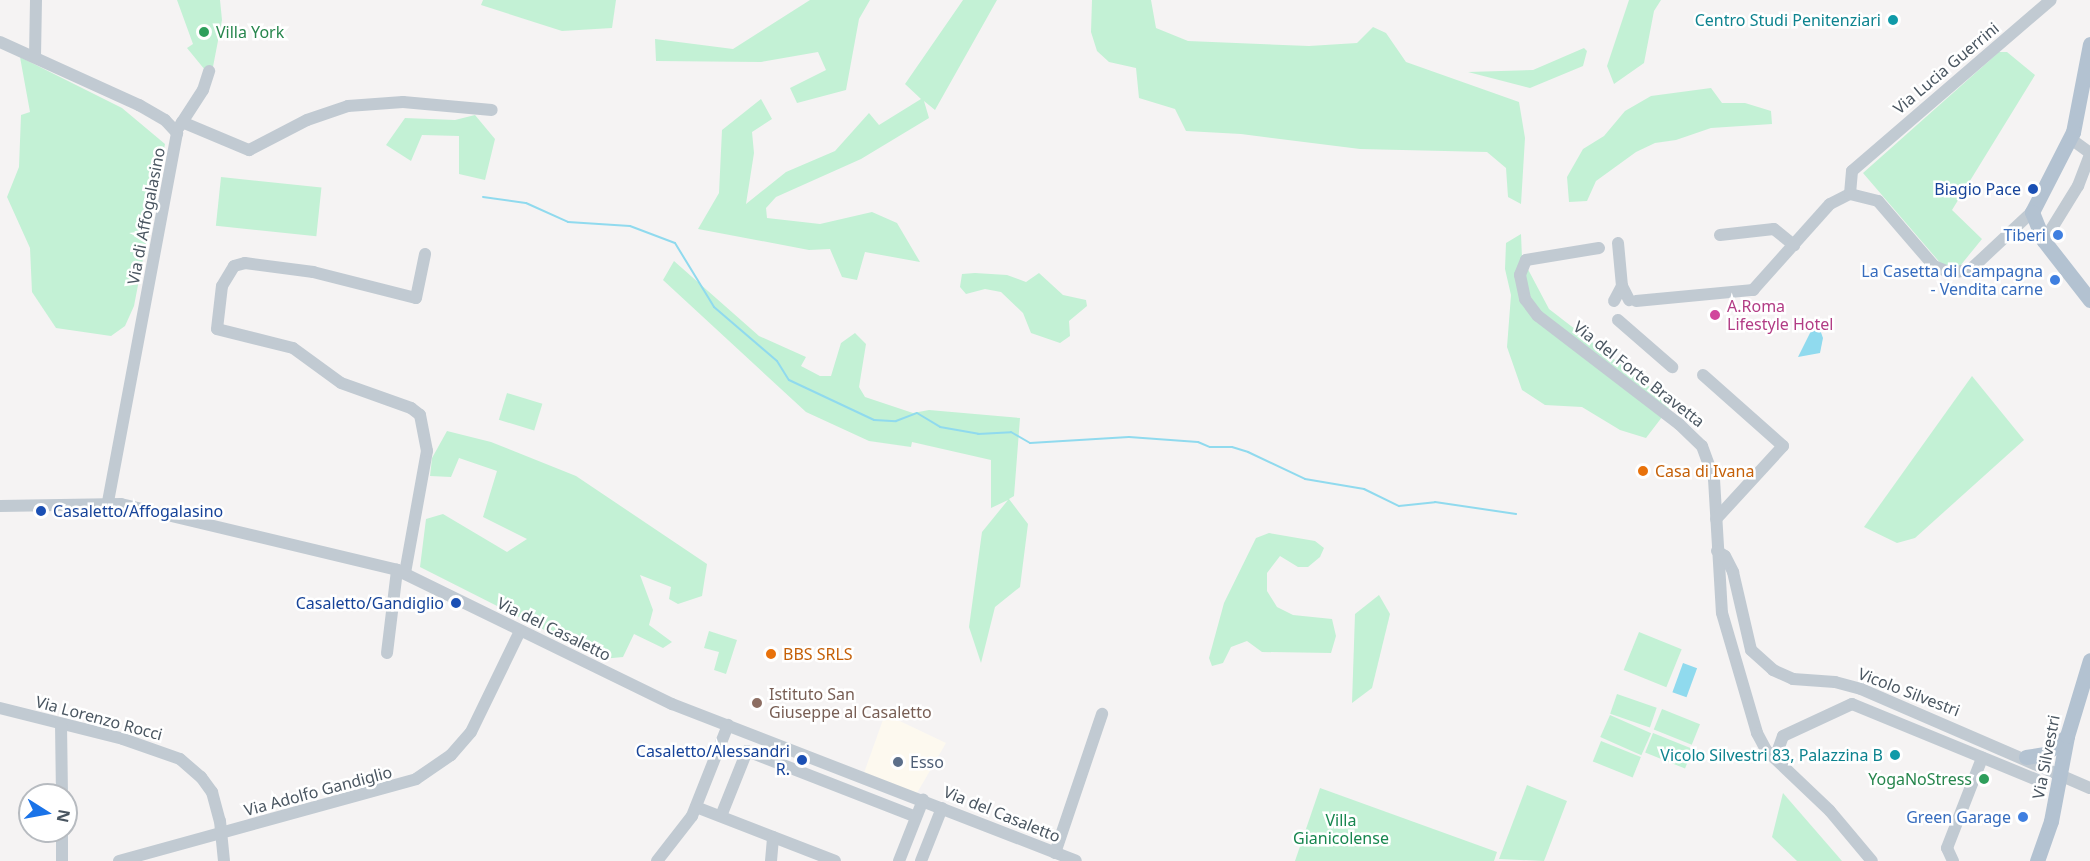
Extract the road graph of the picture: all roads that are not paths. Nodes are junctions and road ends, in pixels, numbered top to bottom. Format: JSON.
{"nodes":[{"id":1,"x":36,"y":0,"type":"edge"},
{"id":2,"x":2051,"y":0,"type":"edge"},
{"id":3,"x":0,"y":42,"type":"edge"},
{"id":4,"x":2090,"y":44,"type":"edge"},
{"id":5,"x":35,"y":57,"type":"junction"},
{"id":6,"x":209,"y":70,"type":"dead end"},
{"id":7,"x":492,"y":110,"type":"dead end"},
{"id":8,"x":179,"y":126,"type":"junction"},
{"id":9,"x":2071,"y":139,"type":"junction"},
{"id":10,"x":2090,"y":154,"type":"edge"},
{"id":11,"x":1850,"y":194,"type":"junction"},
{"id":12,"x":2032,"y":212,"type":"junction"},
{"id":13,"x":1720,"y":235,"type":"dead end"},
{"id":14,"x":2044,"y":241,"type":"junction"},
{"id":15,"x":1618,"y":243,"type":"dead end"},
{"id":16,"x":1794,"y":245,"type":"junction"},
{"id":17,"x":1599,"y":248,"type":"dead end"},
{"id":18,"x":425,"y":254,"type":"dead end"},
{"id":19,"x":1622,"y":286,"type":"junction"},
{"id":20,"x":2090,"y":300,"type":"edge"},
{"id":21,"x":1614,"y":301,"type":"dead end"},
{"id":22,"x":1618,"y":320,"type":"dead end"},
{"id":23,"x":1672,"y":367,"type":"dead end"},
{"id":24,"x":1703,"y":375,"type":"dead end"},
{"id":25,"x":108,"y":503,"type":"junction"},
{"id":26,"x":0,"y":506,"type":"edge"},
{"id":27,"x":1716,"y":519,"type":"junction"},
{"id":28,"x":1717,"y":551,"type":"junction"},
{"id":29,"x":401,"y":572,"type":"junction"},
{"id":30,"x":520,"y":631,"type":"junction"},
{"id":31,"x":387,"y":653,"type":"dead end"},
{"id":32,"x":2090,"y":660,"type":"edge"},
{"id":33,"x":0,"y":708,"type":"edge"},
{"id":34,"x":1102,"y":714,"type":"dead end"},
{"id":35,"x":61,"y":724,"type":"junction"},
{"id":36,"x":728,"y":725,"type":"junction"},
{"id":37,"x":2067,"y":736,"type":"junction"},
{"id":38,"x":2026,"y":757,"type":"junction"},
{"id":39,"x":1775,"y":758,"type":"junction"},
{"id":40,"x":1982,"y":758,"type":"junction"},
{"id":41,"x":2061,"y":772,"type":"junction"},
{"id":42,"x":2037,"y":780,"type":"dead end"},
{"id":43,"x":62,"y":783,"type":"edge"},
{"id":44,"x":2090,"y":788,"type":"edge"},
{"id":45,"x":923,"y":800,"type":"junction"},
{"id":46,"x":696,"y":807,"type":"junction"},
{"id":47,"x":942,"y":808,"type":"junction"},
{"id":48,"x":721,"y":816,"type":"junction"},
{"id":49,"x":916,"y":817,"type":"junction"},
{"id":50,"x":223,"y":834,"type":"junction"},
{"id":51,"x":773,"y":837,"type":"junction"},
{"id":52,"x":62,"y":843,"type":"edge"},
{"id":53,"x":1055,"y":853,"type":"junction"},
{"id":54,"x":62,"y":861,"type":"edge"},
{"id":55,"x":119,"y":861,"type":"edge"},
{"id":56,"x":224,"y":861,"type":"edge"},
{"id":57,"x":657,"y":861,"type":"edge"},
{"id":58,"x":771,"y":861,"type":"edge"},
{"id":59,"x":835,"y":861,"type":"edge"},
{"id":60,"x":899,"y":861,"type":"edge"},
{"id":61,"x":921,"y":861,"type":"edge"},
{"id":62,"x":1076,"y":861,"type":"edge"},
{"id":63,"x":1872,"y":861,"type":"edge"},
{"id":64,"x":1953,"y":861,"type":"edge"},
{"id":65,"x":2037,"y":861,"type":"edge"}],
"edges":[{"from":1,"to":5,"type":"street"},
{"from":2,"to":11,"type":"street","name":"Via Lucia Guerrini"},
{"from":3,"to":5,"type":"street","name":"Via di Affogalasino"},
{"from":4,"to":9,"type":"main road"},
{"from":5,"to":8,"type":"street","name":"Via di Affogalasino"},
{"from":6,"to":8,"type":"street"},
{"from":7,"to":8,"type":"street"},
{"from":8,"to":25,"type":"street","name":"Via di Affogalasino"},
{"from":9,"to":10,"type":"street"},
{"from":9,"to":12,"type":"main road"},
{"from":10,"to":14,"type":"street"},
{"from":11,"to":12,"type":"street"},
{"from":11,"to":16,"type":"street"},
{"from":12,"to":14,"type":"main road"},
{"from":13,"to":16,"type":"street"},
{"from":14,"to":20,"type":"main road"},
{"from":15,"to":19,"type":"street"},
{"from":16,"to":19,"type":"street"},
{"from":17,"to":27,"type":"street","name":"Via del Forte Bravetta"},
{"from":18,"to":29,"type":"street"},
{"from":19,"to":21,"type":"street"},
{"from":22,"to":23,"type":"street"},
{"from":24,"to":27,"type":"street"},
{"from":25,"to":26,"type":"street","name":"Via del Casaletto"},
{"from":25,"to":29,"type":"street","name":"Via del Casaletto"},
{"from":27,"to":28,"type":"street","name":"Via del Forte Bravetta"},
{"from":28,"to":38,"type":"street","name":"Vicolo Silvestri"},
{"from":28,"to":39,"type":"street","name":"Via del Forte Bravetta"},
{"from":29,"to":30,"type":"street","name":"Via del Casaletto"},
{"from":29,"to":31,"type":"street"},
{"from":30,"to":36,"type":"street","name":"Via del Casaletto"},
{"from":30,"to":50,"type":"street","name":"Via Adolfo Gandiglio"},
{"from":32,"to":37,"type":"main road","name":"Via Silvestri"},
{"from":33,"to":35,"type":"street","name":"Via Lorenzo Rocci"},
{"from":34,"to":53,"type":"street"},
{"from":35,"to":43,"type":"street"},
{"from":35,"to":50,"type":"street","name":"Via Lorenzo Rocci"},
{"from":36,"to":45,"type":"street","name":"Via del Casaletto"},
{"from":36,"to":46,"type":"street"},
{"from":37,"to":38,"type":"main road"},
{"from":37,"to":41,"type":"main road","name":"Via Silvestri"},
{"from":38,"to":41,"type":"street","name":"Vicolo Silvestri"},
{"from":39,"to":40,"type":"street","name":"Vicolo Silvestri"},
{"from":39,"to":63,"type":"street","name":"Via del Forte Bravetta"},
{"from":40,"to":42,"type":"street","name":"Vicolo Silvestri"},
{"from":40,"to":64,"type":"street"},
{"from":41,"to":44,"type":"street","name":"Vicolo Silvestri"},
{"from":41,"to":65,"type":"main road","name":"Via Silvestri"},
{"from":45,"to":47,"type":"street","name":"Via del Casaletto"},
{"from":45,"to":49,"type":"street"},
{"from":46,"to":48,"type":"street"},
{"from":46,"to":57,"type":"street"},
{"from":47,"to":53,"type":"street","name":"Via del Casaletto"},
{"from":47,"to":61,"type":"street"},
{"from":48,"to":49,"type":"street"},
{"from":48,"to":51,"type":"street"},
{"from":49,"to":60,"type":"street"},
{"from":50,"to":55,"type":"street","name":"Via Adolfo Gandiglio"},
{"from":50,"to":56,"type":"street","name":"Via Lorenzo Rocci"},
{"from":51,"to":58,"type":"street"},
{"from":51,"to":59,"type":"street"},
{"from":52,"to":54,"type":"street"},
{"from":53,"to":62,"type":"street","name":"Via del Casaletto"}]}
